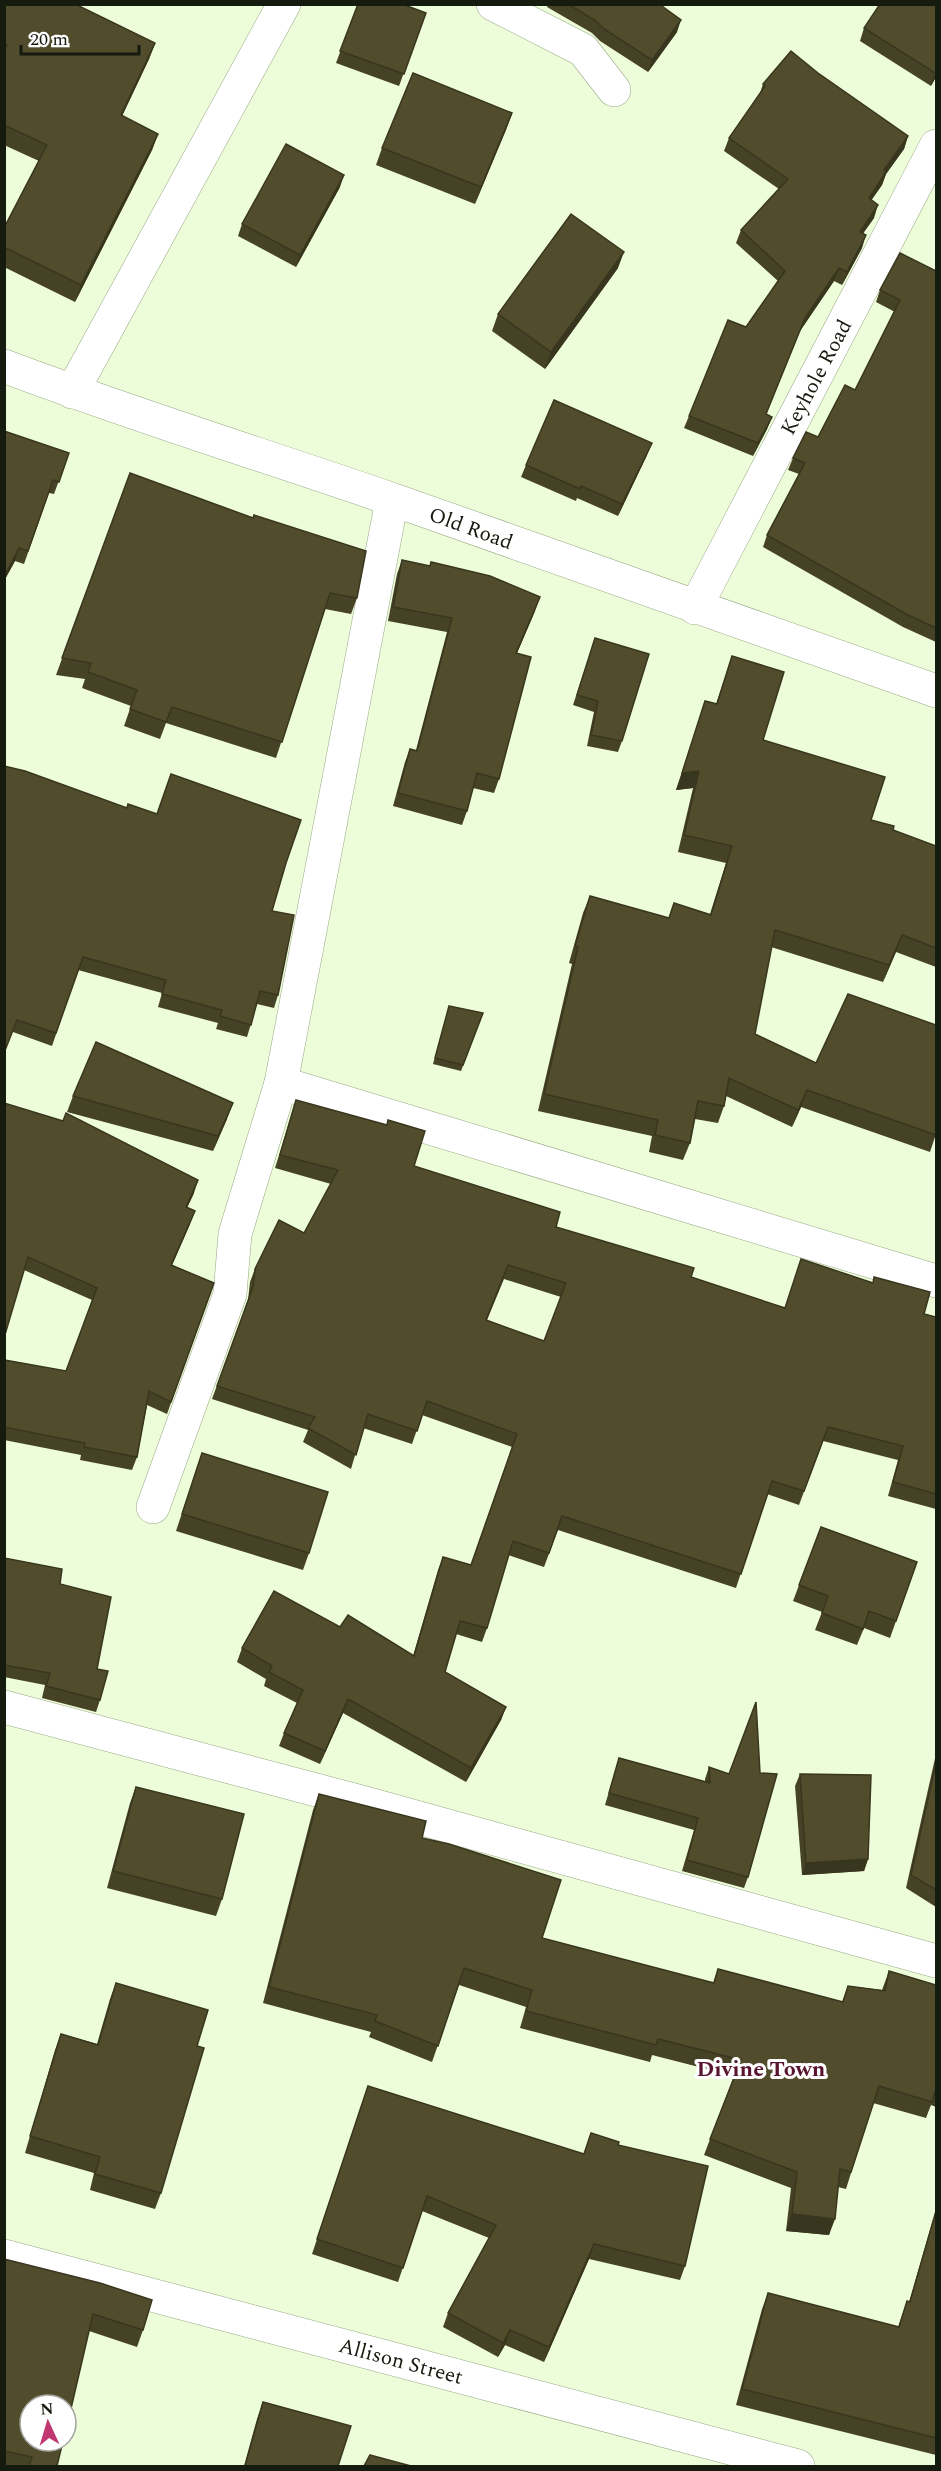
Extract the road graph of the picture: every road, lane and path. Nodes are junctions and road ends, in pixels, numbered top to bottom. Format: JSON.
{"nodes":[{"id":1,"x":284,"y":4,"type":"edge"},
{"id":2,"x":493,"y":4,"type":"edge"},
{"id":3,"x":614,"y":90,"type":"dead end"},
{"id":4,"x":936,"y":146,"type":"edge"},
{"id":5,"x":4,"y":366,"type":"edge"},
{"id":6,"x":72,"y":392,"type":"junction"},
{"id":7,"x":392,"y":500,"type":"junction"},
{"id":8,"x":695,"y":608,"type":"junction"},
{"id":9,"x":936,"y":691,"type":"edge"},
{"id":10,"x":281,"y":1083,"type":"junction"},
{"id":11,"x":936,"y":1281,"type":"edge"},
{"id":12,"x":153,"y":1507,"type":"dead end"},
{"id":13,"x":4,"y":1707,"type":"edge"},
{"id":14,"x":936,"y":1960,"type":"edge"},
{"id":15,"x":4,"y":2256,"type":"edge"},
{"id":16,"x":798,"y":2466,"type":"edge"}],
"edges":[{"from":1,"to":6,"type":"street"},
{"from":2,"to":3,"type":"street"},
{"from":4,"to":8,"type":"street","name":"Keyhole Road"},
{"from":5,"to":6,"type":"street","name":"Old Road"},
{"from":6,"to":7,"type":"street","name":"Old Road"},
{"from":7,"to":8,"type":"street","name":"Old Road"},
{"from":7,"to":10,"type":"street"},
{"from":8,"to":9,"type":"street","name":"Old Road"},
{"from":10,"to":11,"type":"street"},
{"from":10,"to":12,"type":"street"},
{"from":13,"to":14,"type":"street"},
{"from":15,"to":16,"type":"street","name":"Allison Street"}]}
